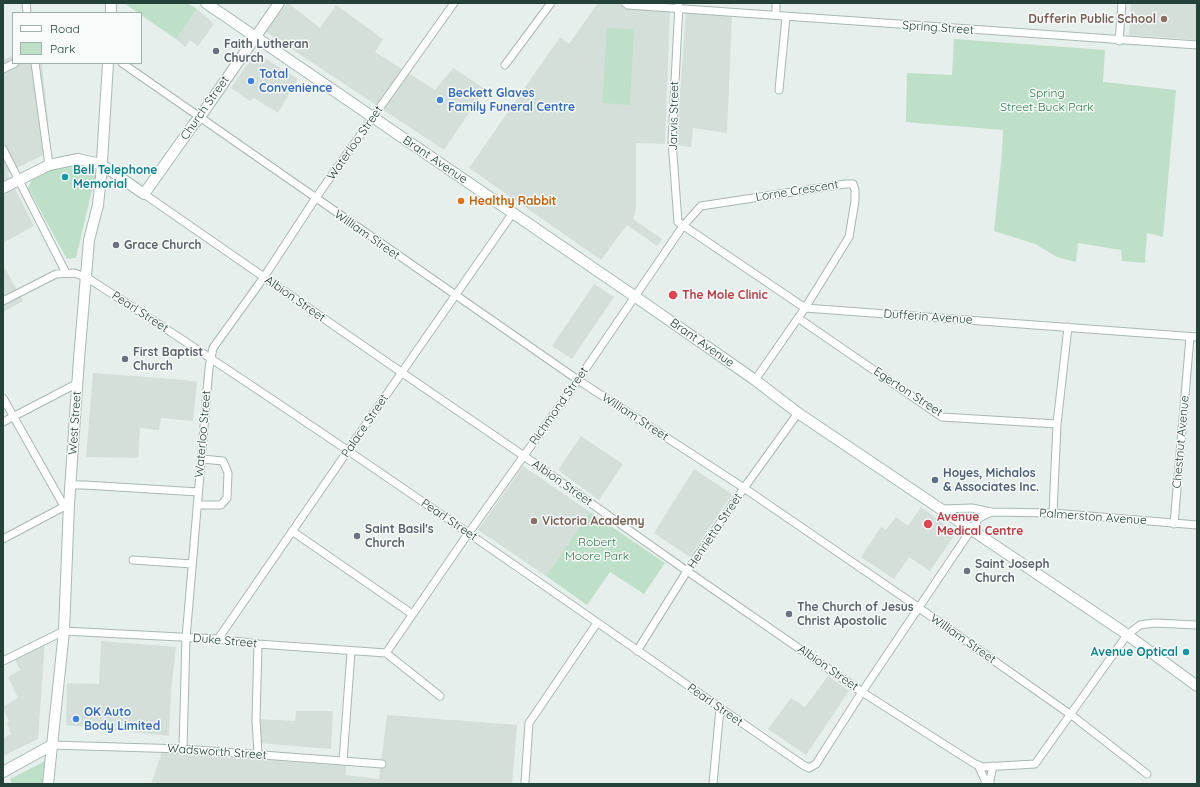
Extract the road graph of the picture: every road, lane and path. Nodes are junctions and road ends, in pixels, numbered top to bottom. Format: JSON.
{"nodes":[{"id":1,"x":206,"y":3,"type":"edge"},
{"id":2,"x":279,"y":3,"type":"edge"},
{"id":3,"x":454,"y":3,"type":"edge"},
{"id":4,"x":551,"y":3,"type":"edge"},
{"id":5,"x":625,"y":3,"type":"edge"},
{"id":6,"x":776,"y":3,"type":"edge"},
{"id":7,"x":1122,"y":3,"type":"edge"},
{"id":8,"x":678,"y":6,"type":"edge"},
{"id":9,"x":776,"y":15,"type":"junction"},
{"id":10,"x":786,"y":17,"type":"junction"},
{"id":11,"x":255,"y":36,"type":"junction"},
{"id":12,"x":1119,"y":41,"type":"junction"},
{"id":13,"x":1197,"y":45,"type":"edge"},
{"id":14,"x":13,"y":64,"type":"edge"},
{"id":15,"x":35,"y":64,"type":"edge"},
{"id":16,"x":108,"y":64,"type":"edge"},
{"id":17,"x":123,"y":64,"type":"edge"},
{"id":18,"x":505,"y":65,"type":"dead end"},
{"id":19,"x":3,"y":69,"type":"edge"},
{"id":20,"x":779,"y":90,"type":"dead end"},
{"id":21,"x":200,"y":117,"type":"junction"},
{"id":22,"x":373,"y":118,"type":"junction"},
{"id":23,"x":3,"y":149,"type":"edge"},
{"id":24,"x":101,"y":164,"type":"junction"},
{"id":25,"x":49,"y":165,"type":"junction"},
{"id":26,"x":20,"y":180,"type":"junction"},
{"id":27,"x":3,"y":188,"type":"edge"},
{"id":28,"x":144,"y":194,"type":"junction"},
{"id":29,"x":315,"y":199,"type":"junction"},
{"id":30,"x":512,"y":214,"type":"junction"},
{"id":31,"x":683,"y":226,"type":"junction"},
{"id":32,"x":66,"y":272,"type":"junction"},
{"id":33,"x":86,"y":277,"type":"junction"},
{"id":34,"x":264,"y":277,"type":"junction"},
{"id":35,"x":454,"y":295,"type":"junction"},
{"id":36,"x":634,"y":296,"type":"junction"},
{"id":37,"x":3,"y":301,"type":"edge"},
{"id":38,"x":805,"y":308,"type":"junction"},
{"id":39,"x":798,"y":318,"type":"junction"},
{"id":40,"x":1068,"y":327,"type":"junction"},
{"id":41,"x":1194,"y":337,"type":"edge"},
{"id":42,"x":211,"y":358,"type":"junction"},
{"id":43,"x":400,"y":372,"type":"junction"},
{"id":44,"x":578,"y":380,"type":"junction"},
{"id":45,"x":755,"y":380,"type":"junction"},
{"id":46,"x":78,"y":383,"type":"junction"},
{"id":47,"x":3,"y":398,"type":"edge"},
{"id":48,"x":798,"y":413,"type":"junction"},
{"id":49,"x":13,"y":417,"type":"junction"},
{"id":50,"x":3,"y":422,"type":"edge"},
{"id":51,"x":1057,"y":424,"type":"junction"},
{"id":52,"x":348,"y":451,"type":"junction"},
{"id":53,"x":524,"y":456,"type":"junction"},
{"id":54,"x":202,"y":459,"type":"junction"},
{"id":55,"x":71,"y":485,"type":"junction"},
{"id":56,"x":744,"y":488,"type":"junction"},
{"id":57,"x":198,"y":492,"type":"junction"},
{"id":58,"x":66,"y":505,"type":"junction"},
{"id":59,"x":197,"y":505,"type":"junction"},
{"id":60,"x":942,"y":509,"type":"junction"},
{"id":61,"x":991,"y":512,"type":"junction"},
{"id":62,"x":1053,"y":514,"type":"junction"},
{"id":63,"x":1174,"y":524,"type":"junction"},
{"id":64,"x":1197,"y":526,"type":"edge"},
{"id":65,"x":972,"y":530,"type":"junction"},
{"id":66,"x":292,"y":531,"type":"junction"},
{"id":67,"x":468,"y":534,"type":"junction"},
{"id":68,"x":3,"y":539,"type":"edge"},
{"id":69,"x":133,"y":560,"type":"dead end"},
{"id":70,"x":192,"y":564,"type":"junction"},
{"id":71,"x":687,"y":571,"type":"junction"},
{"id":72,"x":919,"y":608,"type":"junction"},
{"id":73,"x":412,"y":614,"type":"junction"},
{"id":74,"x":597,"y":623,"type":"junction"},
{"id":75,"x":1197,"y":626,"type":"edge"},
{"id":76,"x":64,"y":631,"type":"junction"},
{"id":77,"x":1127,"y":635,"type":"junction"},
{"id":78,"x":186,"y":638,"type":"junction"},
{"id":79,"x":218,"y":639,"type":"junction"},
{"id":80,"x":258,"y":644,"type":"junction"},
{"id":81,"x":638,"y":651,"type":"junction"},
{"id":82,"x":351,"y":652,"type":"junction"},
{"id":83,"x":386,"y":653,"type":"junction"},
{"id":84,"x":3,"y":661,"type":"edge"},
{"id":85,"x":1197,"y":686,"type":"edge"},
{"id":86,"x":862,"y":692,"type":"junction"},
{"id":87,"x":440,"y":696,"type":"dead end"},
{"id":88,"x":720,"y":708,"type":"junction"},
{"id":89,"x":1072,"y":716,"type":"junction"},
{"id":90,"x":52,"y":745,"type":"junction"},
{"id":91,"x":183,"y":749,"type":"junction"},
{"id":92,"x":258,"y":755,"type":"junction"},
{"id":93,"x":343,"y":762,"type":"junction"},
{"id":94,"x":382,"y":764,"type":"dead end"},
{"id":95,"x":978,"y":765,"type":"junction"},
{"id":96,"x":994,"y":766,"type":"junction"},
{"id":97,"x":3,"y":772,"type":"edge"},
{"id":98,"x":1147,"y":774,"type":"dead end"},
{"id":99,"x":525,"y":782,"type":"dead end"},
{"id":100,"x":48,"y":784,"type":"edge"},
{"id":101,"x":714,"y":784,"type":"edge"},
{"id":102,"x":985,"y":784,"type":"edge"},
{"id":103,"x":990,"y":784,"type":"edge"}],
"edges":[{"from":1,"to":11,"type":"main road","name":"Brant Avenue"},
{"from":2,"to":11,"type":"main road","name":"Church Street"},
{"from":3,"to":22,"type":"street","name":"Waterloo Street"},
{"from":4,"to":18,"type":"street"},
{"from":5,"to":8,"type":"street","name":"Spring Street"},
{"from":6,"to":9,"type":"street"},
{"from":7,"to":12,"type":"street"},
{"from":8,"to":9,"type":"street","name":"Spring Street"},
{"from":8,"to":31,"type":"street","name":"Jarvis Street"},
{"from":9,"to":10,"type":"street","name":"Spring Street"},
{"from":10,"to":12,"type":"street","name":"Spring Street"},
{"from":10,"to":20,"type":"street"},
{"from":11,"to":21,"type":"main road","name":"Church Street"},
{"from":11,"to":22,"type":"main road","name":"Brant Avenue"},
{"from":12,"to":13,"type":"street","name":"Spring Street"},
{"from":14,"to":19,"type":"street"},
{"from":15,"to":25,"type":"street"},
{"from":16,"to":24,"type":"main road","name":"West Street"},
{"from":17,"to":21,"type":"street","name":"William Street"},
{"from":21,"to":28,"type":"main road","name":"Church Street"},
{"from":21,"to":29,"type":"street","name":"William Street"},
{"from":22,"to":29,"type":"street","name":"Waterloo Street"},
{"from":22,"to":30,"type":"main road","name":"Brant Avenue"},
{"from":23,"to":26,"type":"street"},
{"from":24,"to":25,"type":"main road"},
{"from":24,"to":28,"type":"main road","name":"Albion Street"},
{"from":24,"to":33,"type":"main road","name":"West Street"},
{"from":25,"to":26,"type":"main road"},
{"from":26,"to":27,"type":"main road"},
{"from":26,"to":32,"type":"street"},
{"from":28,"to":34,"type":"street","name":"Albion Street"},
{"from":29,"to":34,"type":"street","name":"Waterloo Street"},
{"from":29,"to":35,"type":"street","name":"William Street"},
{"from":30,"to":35,"type":"street","name":"Palace Street"},
{"from":30,"to":36,"type":"main road","name":"Brant Avenue"},
{"from":31,"to":36,"type":"street","name":"Lorne Crescent"},
{"from":31,"to":38,"type":"street","name":"Dufferin Avenue"},
{"from":31,"to":38,"type":"street","name":"Lorne Crescent"},
{"from":32,"to":33,"type":"street","name":"Pearl Street"},
{"from":32,"to":37,"type":"street"},
{"from":33,"to":42,"type":"street","name":"Pearl Street"},
{"from":33,"to":46,"type":"main road","name":"West Street"},
{"from":34,"to":42,"type":"street","name":"Waterloo Street"},
{"from":34,"to":43,"type":"street","name":"Albion Street"},
{"from":35,"to":43,"type":"street","name":"Palace Street"},
{"from":35,"to":44,"type":"street","name":"William Street"},
{"from":36,"to":44,"type":"street","name":"Richmond Street"},
{"from":36,"to":45,"type":"main road","name":"Brant Avenue"},
{"from":38,"to":39,"type":"street","name":"Lorne Crescent"},
{"from":38,"to":40,"type":"street","name":"Dufferin Avenue"},
{"from":39,"to":45,"type":"street","name":"Lorne Crescent"},
{"from":39,"to":51,"type":"street","name":"Egerton Street"},
{"from":40,"to":41,"type":"street","name":"Dufferin Avenue"},
{"from":40,"to":51,"type":"street"},
{"from":41,"to":63,"type":"street","name":"Chestnut Avenue"},
{"from":42,"to":52,"type":"street","name":"Pearl Street"},
{"from":42,"to":54,"type":"street","name":"Waterloo Street"},
{"from":43,"to":52,"type":"street","name":"Palace Street"},
{"from":43,"to":53,"type":"street","name":"Albion Street"},
{"from":44,"to":53,"type":"street","name":"Richmond Street"},
{"from":44,"to":56,"type":"street","name":"William Street"},
{"from":45,"to":48,"type":"main road","name":"Brant Avenue"},
{"from":46,"to":49,"type":"street"},
{"from":46,"to":55,"type":"main road","name":"West Street"},
{"from":47,"to":49,"type":"street"},
{"from":48,"to":56,"type":"street","name":"Henrietta Street"},
{"from":48,"to":60,"type":"main road","name":"Brant Avenue"},
{"from":49,"to":50,"type":"street"},
{"from":49,"to":58,"type":"street"},
{"from":51,"to":62,"type":"street"},
{"from":52,"to":66,"type":"street","name":"Palace Street"},
{"from":52,"to":67,"type":"street","name":"Pearl Street"},
{"from":53,"to":67,"type":"street","name":"Richmond Street"},
{"from":53,"to":71,"type":"street","name":"Albion Street"},
{"from":54,"to":57,"type":"street","name":"Waterloo Street"},
{"from":54,"to":59,"type":"street"},
{"from":55,"to":57,"type":"street"},
{"from":55,"to":58,"type":"main road","name":"West Street"},
{"from":56,"to":71,"type":"street","name":"Henrietta Street"},
{"from":56,"to":72,"type":"street","name":"William Street"},
{"from":57,"to":59,"type":"street","name":"Waterloo Street"},
{"from":58,"to":68,"type":"street"},
{"from":58,"to":76,"type":"main road","name":"West Street"},
{"from":59,"to":70,"type":"street","name":"Waterloo Street"},
{"from":60,"to":61,"type":"street","name":"Palmerston Avenue"},
{"from":60,"to":65,"type":"main road","name":"Brant Avenue"},
{"from":61,"to":62,"type":"street","name":"Palmerston Avenue"},
{"from":61,"to":65,"type":"street"},
{"from":62,"to":63,"type":"street","name":"Palmerston Avenue"},
{"from":63,"to":64,"type":"street","name":"Palmerston Avenue"},
{"from":65,"to":72,"type":"street"},
{"from":65,"to":77,"type":"main road","name":"Brant Avenue"},
{"from":66,"to":73,"type":"street"},
{"from":66,"to":79,"type":"street","name":"Palace Street"},
{"from":67,"to":73,"type":"street","name":"Richmond Street"},
{"from":67,"to":74,"type":"street","name":"Pearl Street"},
{"from":69,"to":70,"type":"street"},
{"from":70,"to":78,"type":"street","name":"Waterloo Street"},
{"from":71,"to":81,"type":"street","name":"Henrietta Street"},
{"from":71,"to":86,"type":"street","name":"Albion Street"},
{"from":72,"to":86,"type":"street"},
{"from":72,"to":89,"type":"street","name":"William Street"},
{"from":73,"to":83,"type":"street","name":"Richmond Street"},
{"from":74,"to":81,"type":"street","name":"Pearl Street"},
{"from":74,"to":99,"type":"street"},
{"from":75,"to":77,"type":"street"},
{"from":76,"to":78,"type":"street","name":"Duke Street"},
{"from":76,"to":84,"type":"street"},
{"from":76,"to":90,"type":"main road","name":"West Street"},
{"from":77,"to":85,"type":"main road","name":"Brant Avenue"},
{"from":77,"to":89,"type":"street"},
{"from":78,"to":79,"type":"street","name":"Duke Street"},
{"from":78,"to":91,"type":"street","name":"Waterloo Street"},
{"from":79,"to":80,"type":"street","name":"Duke Street"},
{"from":80,"to":82,"type":"street","name":"Duke Street"},
{"from":80,"to":92,"type":"street"},
{"from":81,"to":88,"type":"street","name":"Pearl Street"},
{"from":82,"to":83,"type":"street","name":"Duke Street"},
{"from":82,"to":93,"type":"street"},
{"from":83,"to":87,"type":"street"},
{"from":86,"to":88,"type":"street","name":"Pearl Street"},
{"from":86,"to":95,"type":"street","name":"Albion Street"},
{"from":88,"to":101,"type":"street"},
{"from":89,"to":96,"type":"street","name":"Albion Street"},
{"from":89,"to":98,"type":"street","name":"William Street"},
{"from":90,"to":91,"type":"street","name":"Wadsworth Street"},
{"from":90,"to":97,"type":"main road"},
{"from":90,"to":100,"type":"main road","name":"West Street"},
{"from":91,"to":92,"type":"street","name":"Wadsworth Street"},
{"from":92,"to":93,"type":"street","name":"Wadsworth Street"},
{"from":93,"to":94,"type":"street","name":"Wadsworth Street"},
{"from":95,"to":96,"type":"street","name":"Albion Street"},
{"from":95,"to":102,"type":"street"},
{"from":96,"to":103,"type":"street"}]}
